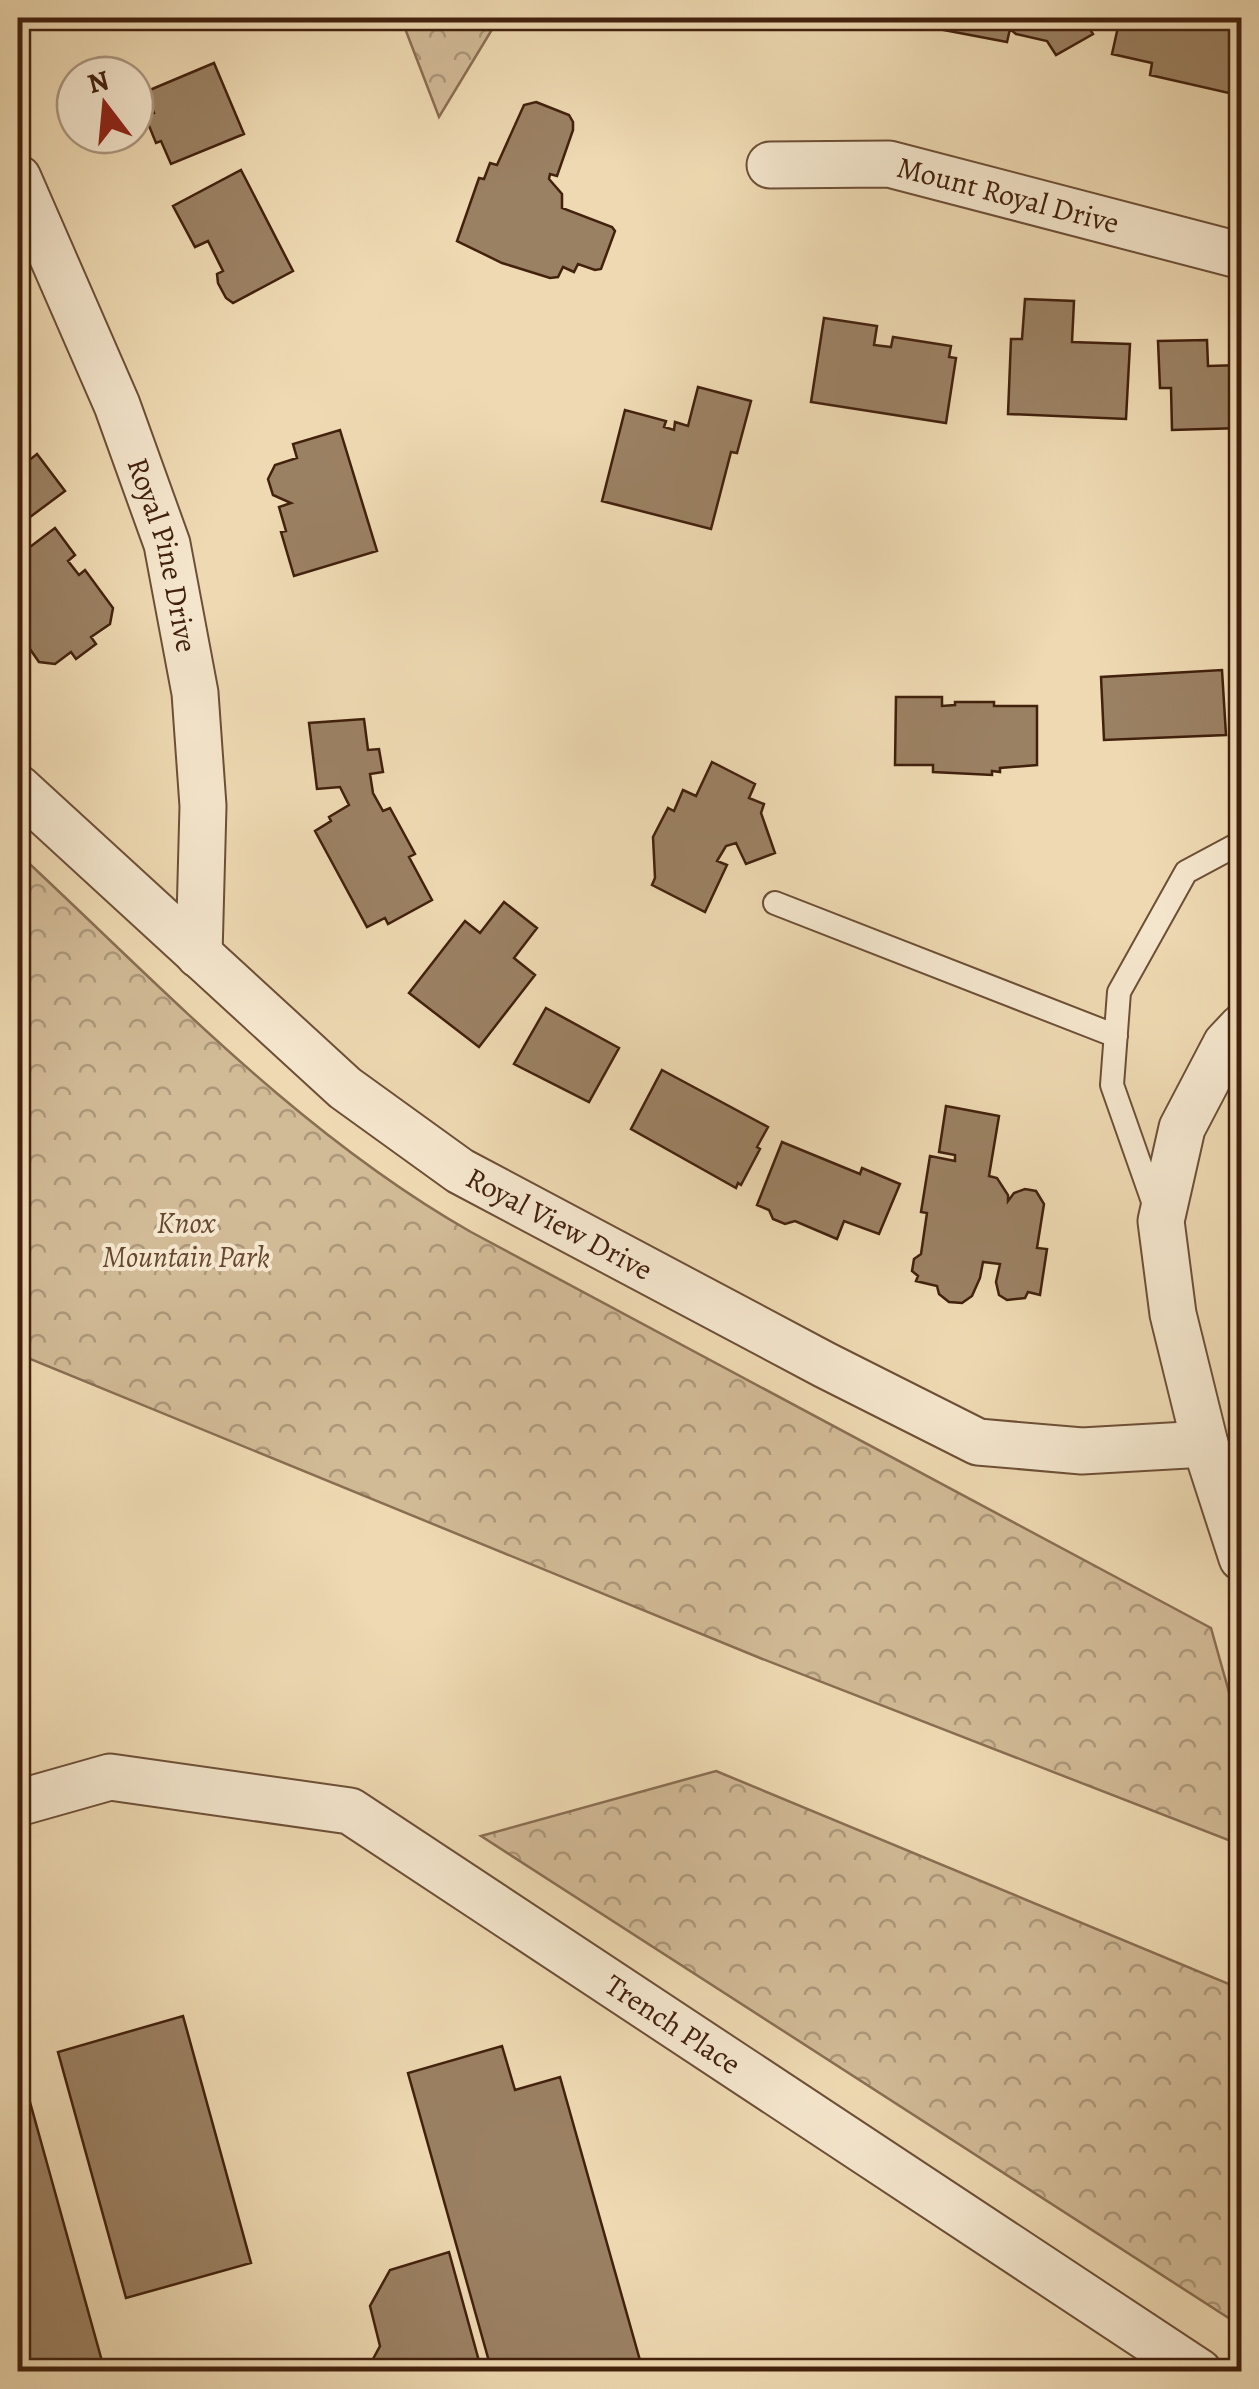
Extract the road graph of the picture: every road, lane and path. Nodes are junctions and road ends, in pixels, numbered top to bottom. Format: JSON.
{"nodes":[{"id":1,"x":770,"y":164,"type":"dead end"},
{"id":2,"x":18,"y":178,"type":"edge"},
{"id":3,"x":1242,"y":256,"type":"edge"},
{"id":4,"x":18,"y":788,"type":"edge"},
{"id":5,"x":1242,"y":842,"type":"edge"},
{"id":6,"x":775,"y":902,"type":"dead end"},
{"id":7,"x":199,"y":955,"type":"junction"},
{"id":8,"x":1242,"y":1026,"type":"edge"},
{"id":9,"x":1116,"y":1036,"type":"junction"},
{"id":10,"x":1160,"y":1221,"type":"junction"},
{"id":11,"x":1205,"y":1444,"type":"junction"},
{"id":12,"x":1242,"y":1558,"type":"edge"},
{"id":13,"x":18,"y":1803,"type":"edge"},
{"id":14,"x":1200,"y":2372,"type":"edge"}],
"edges":[{"from":1,"to":3,"type":"street","name":"Mount Royal Drive"},
{"from":2,"to":7,"type":"street","name":"Royal Pine Drive"},
{"from":4,"to":7,"type":"street","name":"Royal View Drive"},
{"from":5,"to":9,"type":"lane"},
{"from":6,"to":9,"type":"lane"},
{"from":7,"to":11,"type":"street","name":"Royal View Drive"},
{"from":8,"to":10,"type":"street"},
{"from":9,"to":10,"type":"lane"},
{"from":10,"to":11,"type":"street"},
{"from":11,"to":12,"type":"street"},
{"from":13,"to":14,"type":"street","name":"Trench Place"}]}
